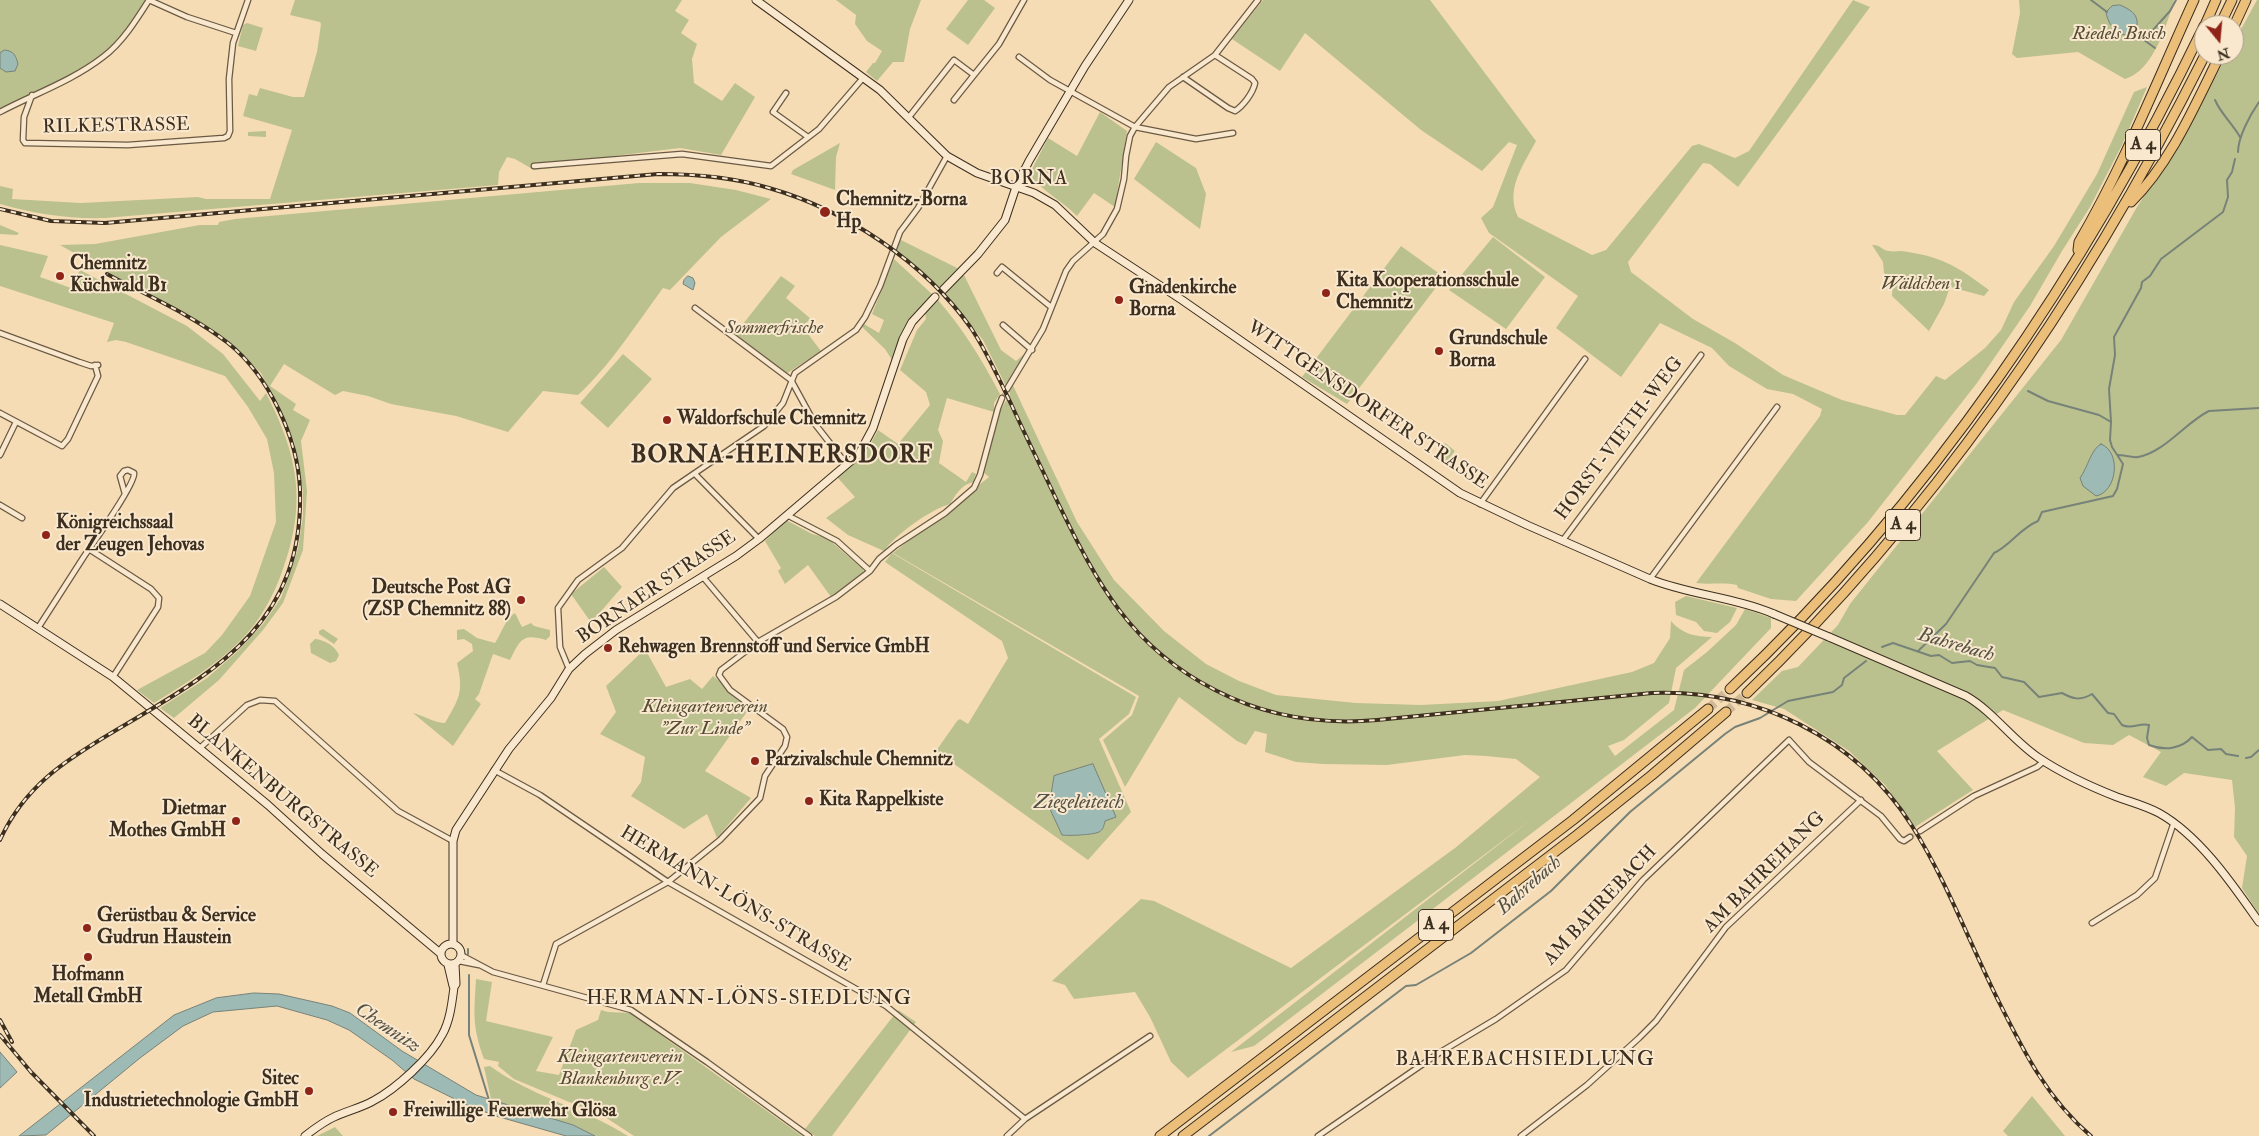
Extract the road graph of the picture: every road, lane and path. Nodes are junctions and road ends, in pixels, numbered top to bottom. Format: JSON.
{"nodes":[{"id":1,"x":149,"y":0,"type":"edge"},
{"id":2,"x":248,"y":0,"type":"edge"},
{"id":3,"x":756,"y":0,"type":"edge"},
{"id":4,"x":1024,"y":0,"type":"edge"},
{"id":5,"x":1129,"y":0,"type":"edge"},
{"id":6,"x":1258,"y":0,"type":"edge"},
{"id":7,"x":2194,"y":0,"type":"edge"},
{"id":8,"x":2216,"y":0,"type":"edge"},
{"id":9,"x":2232,"y":0,"type":"edge"},
{"id":10,"x":2246,"y":3,"type":"edge"},
{"id":11,"x":2209,"y":15,"type":"edge"},
{"id":12,"x":2225,"y":15,"type":"edge"},
{"id":13,"x":2240,"y":15,"type":"edge"},
{"id":14,"x":236,"y":33,"type":"junction"},
{"id":15,"x":2194,"y":45,"type":"edge"},
{"id":16,"x":1215,"y":55,"type":"junction"},
{"id":17,"x":1019,"y":57,"type":"dead end"},
{"id":18,"x":2200,"y":65,"type":"edge"},
{"id":19,"x":2215,"y":65,"type":"edge"},
{"id":20,"x":974,"y":76,"type":"junction"},
{"id":21,"x":1183,"y":77,"type":"junction"},
{"id":22,"x":863,"y":78,"type":"junction"},
{"id":23,"x":1071,"y":90,"type":"junction"},
{"id":24,"x":786,"y":93,"type":"dead end"},
{"id":25,"x":32,"y":95,"type":"junction"},
{"id":26,"x":954,"y":100,"type":"dead end"},
{"id":27,"x":0,"y":112,"type":"edge"},
{"id":28,"x":909,"y":117,"type":"junction"},
{"id":29,"x":1135,"y":126,"type":"junction"},
{"id":30,"x":1233,"y":133,"type":"dead end"},
{"id":31,"x":808,"y":137,"type":"junction"},
{"id":32,"x":947,"y":156,"type":"junction"},
{"id":33,"x":534,"y":166,"type":"dead end"},
{"id":34,"x":1016,"y":187,"type":"junction"},
{"id":35,"x":2123,"y":209,"type":"junction"},
{"id":36,"x":1095,"y":243,"type":"junction"},
{"id":37,"x":2076,"y":260,"type":"junction"},
{"id":38,"x":997,"y":274,"type":"dead end"},
{"id":39,"x":943,"y":290,"type":"dead end"},
{"id":40,"x":935,"y":297,"type":"dead end"},
{"id":41,"x":1051,"y":307,"type":"junction"},
{"id":42,"x":694,"y":308,"type":"dead end"},
{"id":43,"x":1003,"y":325,"type":"dead end"},
{"id":44,"x":0,"y":333,"type":"edge"},
{"id":45,"x":1032,"y":350,"type":"junction"},
{"id":46,"x":1700,"y":355,"type":"dead end"},
{"id":47,"x":1585,"y":358,"type":"dead end"},
{"id":48,"x":791,"y":380,"type":"junction"},
{"id":49,"x":1007,"y":390,"type":"tunnel mouth"},
{"id":50,"x":1002,"y":398,"type":"tunnel mouth"},
{"id":51,"x":1777,"y":407,"type":"dead end"},
{"id":52,"x":0,"y":413,"type":"edge"},
{"id":53,"x":16,"y":422,"type":"junction"},
{"id":54,"x":0,"y":455,"type":"edge"},
{"id":55,"x":847,"y":465,"type":"junction"},
{"id":56,"x":695,"y":474,"type":"junction"},
{"id":57,"x":125,"y":494,"type":"junction"},
{"id":58,"x":1480,"y":504,"type":"junction"},
{"id":59,"x":0,"y":505,"type":"edge"},
{"id":60,"x":787,"y":515,"type":"junction"},
{"id":61,"x":22,"y":518,"type":"dead end"},
{"id":62,"x":759,"y":539,"type":"junction"},
{"id":63,"x":1563,"y":540,"type":"junction"},
{"id":64,"x":89,"y":549,"type":"junction"},
{"id":65,"x":870,"y":572,"type":"junction"},
{"id":66,"x":703,"y":577,"type":"junction"},
{"id":67,"x":1650,"y":580,"type":"junction"},
{"id":68,"x":0,"y":604,"type":"edge"},
{"id":69,"x":38,"y":628,"type":"junction"},
{"id":70,"x":758,"y":642,"type":"junction"},
{"id":71,"x":569,"y":669,"type":"junction"},
{"id":72,"x":113,"y":677,"type":"junction"},
{"id":73,"x":1730,"y":689,"type":"tunnel mouth"},
{"id":74,"x":1747,"y":693,"type":"tunnel mouth"},
{"id":75,"x":1708,"y":709,"type":"tunnel mouth"},
{"id":76,"x":1726,"y":712,"type":"tunnel mouth"},
{"id":77,"x":200,"y":748,"type":"junction"},
{"id":78,"x":2044,"y":761,"type":"junction"},
{"id":79,"x":494,"y":770,"type":"junction"},
{"id":80,"x":1861,"y":800,"type":"junction"},
{"id":81,"x":2174,"y":822,"type":"junction"},
{"id":82,"x":1920,"y":831,"type":"tunnel mouth"},
{"id":83,"x":1910,"y":837,"type":"dead end"},
{"id":84,"x":453,"y":841,"type":"junction"},
{"id":85,"x":668,"y":882,"type":"junction"},
{"id":86,"x":2259,"y":922,"type":"edge"},
{"id":87,"x":2092,"y":923,"type":"dead end"},
{"id":88,"x":446,"y":947,"type":"junction"},
{"id":89,"x":456,"y":961,"type":"junction"},
{"id":90,"x":543,"y":984,"type":"junction"},
{"id":91,"x":1150,"y":1036,"type":"dead end"},
{"id":92,"x":1025,"y":1119,"type":"junction"},
{"id":93,"x":305,"y":1136,"type":"edge"},
{"id":94,"x":810,"y":1136,"type":"edge"},
{"id":95,"x":1007,"y":1136,"type":"edge"},
{"id":96,"x":1160,"y":1136,"type":"edge"},
{"id":97,"x":1183,"y":1136,"type":"edge"},
{"id":98,"x":1318,"y":1136,"type":"edge"},
{"id":99,"x":1521,"y":1136,"type":"edge"}],
"edges":[{"from":1,"to":14,"type":"street"},
{"from":1,"to":25,"type":"street"},
{"from":2,"to":14,"type":"street"},
{"from":3,"to":22,"type":"main road","name":"WITTGENSDORFER STRASSE"},
{"from":4,"to":20,"type":"street"},
{"from":5,"to":23,"type":"main road"},
{"from":6,"to":16,"type":"street"},
{"from":7,"to":37,"type":"highway"},
{"from":8,"to":11,"type":"highway","number":"A 4"},
{"from":9,"to":12,"type":"highway"},
{"from":10,"to":13,"type":"highway"},
{"from":14,"to":25,"type":"street","name":"RILKESTRASSE"},
{"from":15,"to":37,"type":"highway","number":"A 4"},
{"from":16,"to":21,"type":"street"},
{"from":16,"to":21,"type":"street"},
{"from":17,"to":23,"type":"street"},
{"from":18,"to":35,"type":"highway","number":"A 4"},
{"from":19,"to":35,"type":"highway"},
{"from":20,"to":26,"type":"street"},
{"from":20,"to":28,"type":"street"},
{"from":21,"to":29,"type":"street"},
{"from":22,"to":28,"type":"main road","name":"WITTGENSDORFER STRASSE"},
{"from":22,"to":31,"type":"street"},
{"from":23,"to":29,"type":"street"},
{"from":23,"to":34,"type":"main road"},
{"from":24,"to":31,"type":"street"},
{"from":25,"to":27,"type":"street"},
{"from":28,"to":32,"type":"main road","name":"WITTGENSDORFER STRASSE"},
{"from":29,"to":30,"type":"street"},
{"from":29,"to":36,"type":"street"},
{"from":31,"to":33,"type":"street"},
{"from":32,"to":34,"type":"main road","name":"WITTGENSDORFER STRASSE"},
{"from":32,"to":48,"type":"street"},
{"from":34,"to":36,"type":"main road","name":"WITTGENSDORFER STRASSE"},
{"from":34,"to":39,"type":"main road"},
{"from":35,"to":74,"type":"highway","number":"A 4"},
{"from":36,"to":41,"type":"street"},
{"from":36,"to":58,"type":"main road","name":"WITTGENSDORFER STRASSE"},
{"from":37,"to":73,"type":"highway","number":"A 4"},
{"from":38,"to":41,"type":"street"},
{"from":40,"to":55,"type":"main road","name":"BORNAER STRASSE"},
{"from":41,"to":45,"type":"street"},
{"from":42,"to":48,"type":"street"},
{"from":43,"to":45,"type":"street"},
{"from":44,"to":53,"type":"street"},
{"from":45,"to":49,"type":"street"},
{"from":46,"to":63,"type":"street","name":"HORST-VIETH-WEG"},
{"from":47,"to":58,"type":"street"},
{"from":48,"to":55,"type":"street"},
{"from":48,"to":56,"type":"street"},
{"from":50,"to":65,"type":"street"},
{"from":51,"to":67,"type":"street"},
{"from":52,"to":53,"type":"street"},
{"from":53,"to":54,"type":"street"},
{"from":55,"to":60,"type":"main road","name":"BORNAER STRASSE"},
{"from":56,"to":62,"type":"street"},
{"from":56,"to":71,"type":"street"},
{"from":57,"to":57,"type":"street"},
{"from":57,"to":64,"type":"street"},
{"from":58,"to":63,"type":"main road","name":"WITTGENSDORFER STRASSE"},
{"from":59,"to":61,"type":"street"},
{"from":60,"to":62,"type":"main road","name":"BORNAER STRASSE"},
{"from":60,"to":65,"type":"street"},
{"from":62,"to":66,"type":"main road","name":"BORNAER STRASSE"},
{"from":63,"to":67,"type":"main road","name":"WITTGENSDORFER STRASSE"},
{"from":64,"to":69,"type":"street"},
{"from":64,"to":72,"type":"street"},
{"from":65,"to":70,"type":"street"},
{"from":66,"to":70,"type":"street"},
{"from":66,"to":71,"type":"main road","name":"BORNAER STRASSE"},
{"from":67,"to":78,"type":"main road","name":"WITTGENSDORFER STRASSE","bridge":true},
{"from":68,"to":69,"type":"main road","name":"BLANKENBURGSTRASSE"},
{"from":69,"to":72,"type":"main road","name":"BLANKENBURGSTRASSE"},
{"from":70,"to":85,"type":"street"},
{"from":71,"to":79,"type":"main road","name":"BORNAER STRASSE"},
{"from":72,"to":77,"type":"main road","name":"BLANKENBURGSTRASSE"},
{"from":75,"to":96,"type":"highway","number":"A 4"},
{"from":76,"to":97,"type":"highway","number":"A 4"},
{"from":77,"to":84,"type":"street"},
{"from":77,"to":88,"type":"main road","name":"BLANKENBURGSTRASSE"},
{"from":78,"to":81,"type":"main road","name":"WITTGENSDORFER STRASSE"},
{"from":78,"to":82,"type":"street"},
{"from":79,"to":84,"type":"main road","name":"BORNAER STRASSE"},
{"from":79,"to":85,"type":"street","name":"HERMANN-LÖNS-STRASSE"},
{"from":80,"to":83,"type":"street"},
{"from":80,"to":98,"type":"street","name":"AM BAHREBACH"},
{"from":80,"to":99,"type":"street","name":"AM BAHREHANG"},
{"from":81,"to":86,"type":"main road","name":"WITTGENSDORFER STRASSE"},
{"from":81,"to":87,"type":"street"},
{"from":84,"to":88,"type":"main road","name":"BORNAER STRASSE"},
{"from":85,"to":90,"type":"street"},
{"from":85,"to":92,"type":"street","name":"HERMANN-LÖNS-STRASSE"},
{"from":88,"to":89,"type":"main road"},
{"from":88,"to":89,"type":"main road"},
{"from":89,"to":90,"type":"street"},
{"from":89,"to":93,"type":"main road"},
{"from":90,"to":94,"type":"street"},
{"from":91,"to":92,"type":"street"},
{"from":92,"to":95,"type":"street"}]}
